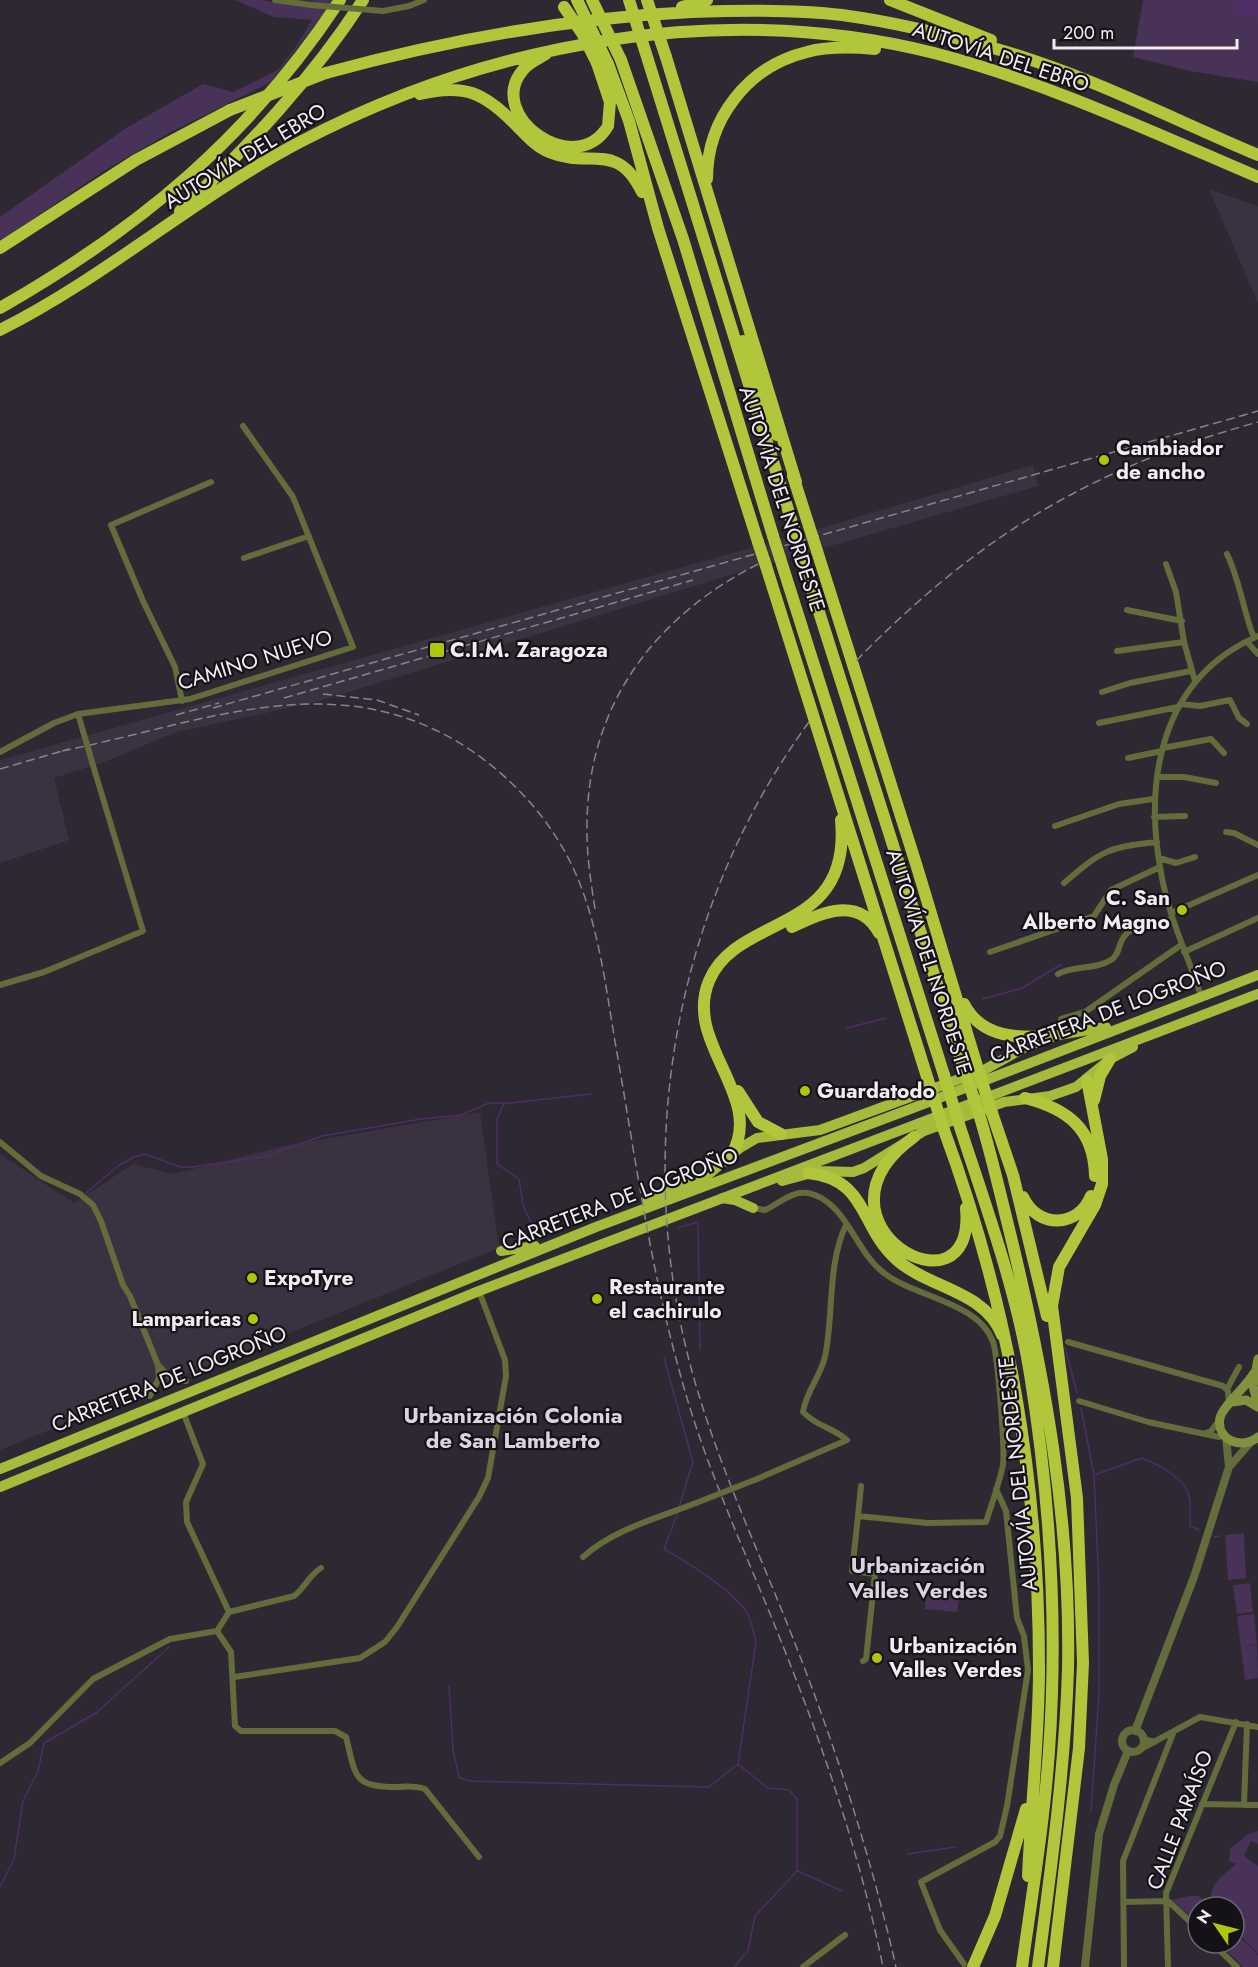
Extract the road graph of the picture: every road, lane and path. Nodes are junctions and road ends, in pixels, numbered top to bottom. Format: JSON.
{"nodes":[{"id":1,"x":274,"y":0,"type":"edge"},
{"id":2,"x":340,"y":0,"type":"edge"},
{"id":3,"x":363,"y":0,"type":"edge"},
{"id":4,"x":424,"y":0,"type":"edge"},
{"id":5,"x":577,"y":0,"type":"edge"},
{"id":6,"x":592,"y":0,"type":"edge"},
{"id":7,"x":629,"y":0,"type":"edge"},
{"id":8,"x":647,"y":0,"type":"edge"},
{"id":9,"x":707,"y":0,"type":"edge"},
{"id":10,"x":890,"y":0,"type":"edge"},
{"id":11,"x":560,"y":4,"type":"edge"},
{"id":12,"x":545,"y":27,"type":"junction"},
{"id":13,"x":555,"y":49,"type":"junction"},
{"id":14,"x":608,"y":62,"type":"junction"},
{"id":15,"x":964,"y":62,"type":"junction"},
{"id":16,"x":1126,"y":95,"type":"junction"},
{"id":17,"x":398,"y":96,"type":"junction"},
{"id":18,"x":1167,"y":114,"type":"junction"},
{"id":19,"x":1258,"y":148,"type":"edge"},
{"id":20,"x":1258,"y":155,"type":"edge"},
{"id":21,"x":1258,"y":177,"type":"edge"},
{"id":22,"x":707,"y":192,"type":"junction"},
{"id":23,"x":162,"y":228,"type":"junction"},
{"id":24,"x":658,"y":228,"type":"junction"},
{"id":25,"x":0,"y":248,"type":"edge"},
{"id":26,"x":701,"y":303,"type":"junction"},
{"id":27,"x":726,"y":306,"type":"junction"},
{"id":28,"x":0,"y":308,"type":"edge"},
{"id":29,"x":0,"y":330,"type":"edge"},
{"id":30,"x":716,"y":408,"type":"junction"},
{"id":31,"x":243,"y":426,"type":"dead end"},
{"id":32,"x":211,"y":482,"type":"dead end"},
{"id":33,"x":796,"y":482,"type":"junction"},
{"id":34,"x":309,"y":536,"type":"junction"},
{"id":35,"x":1227,"y":554,"type":"dead end"},
{"id":36,"x":244,"y":558,"type":"dead end"},
{"id":37,"x":1166,"y":564,"type":"dead end"},
{"id":38,"x":1127,"y":610,"type":"dead end"},
{"id":39,"x":1182,"y":621,"type":"junction"},
{"id":40,"x":1256,"y":637,"type":"edge"},
{"id":41,"x":1184,"y":642,"type":"junction"},
{"id":42,"x":1247,"y":642,"type":"junction"},
{"id":43,"x":1118,"y":651,"type":"dead end"},
{"id":44,"x":1258,"y":654,"type":"edge"},
{"id":45,"x":1191,"y":671,"type":"junction"},
{"id":46,"x":1195,"y":681,"type":"junction"},
{"id":47,"x":1101,"y":692,"type":"dead end"},
{"id":48,"x":182,"y":701,"type":"junction"},
{"id":49,"x":1179,"y":705,"type":"junction"},
{"id":50,"x":78,"y":714,"type":"junction"},
{"id":51,"x":1099,"y":723,"type":"dead end"},
{"id":52,"x":1247,"y":724,"type":"dead end"},
{"id":53,"x":1162,"y":750,"type":"junction"},
{"id":54,"x":0,"y":752,"type":"edge"},
{"id":55,"x":1224,"y":753,"type":"dead end"},
{"id":56,"x":1128,"y":759,"type":"dead end"},
{"id":57,"x":829,"y":764,"type":"junction"},
{"id":58,"x":1157,"y":777,"type":"junction"},
{"id":59,"x":1216,"y":783,"type":"dead end"},
{"id":60,"x":1154,"y":798,"type":"junction"},
{"id":61,"x":1154,"y":816,"type":"junction"},
{"id":62,"x":1185,"y":816,"type":"dead end"},
{"id":63,"x":1054,"y":826,"type":"dead end"},
{"id":64,"x":1226,"y":832,"type":"dead end"},
{"id":65,"x":1156,"y":842,"type":"junction"},
{"id":66,"x":1258,"y":845,"type":"edge"},
{"id":67,"x":1195,"y":857,"type":"dead end"},
{"id":68,"x":1159,"y":858,"type":"junction"},
{"id":69,"x":1160,"y":867,"type":"junction"},
{"id":70,"x":1258,"y":875,"type":"edge"},
{"id":71,"x":1064,"y":883,"type":"dead end"},
{"id":72,"x":1172,"y":916,"type":"junction"},
{"id":73,"x":1258,"y":918,"type":"edge"},
{"id":74,"x":1181,"y":945,"type":"junction"},
{"id":75,"x":990,"y":952,"type":"dead end"},
{"id":76,"x":1184,"y":952,"type":"junction"},
{"id":77,"x":1058,"y":974,"type":"dead end"},
{"id":78,"x":1258,"y":975,"type":"edge"},
{"id":79,"x":952,"y":981,"type":"junction"},
{"id":80,"x":0,"y":985,"type":"edge"},
{"id":81,"x":900,"y":987,"type":"junction"},
{"id":82,"x":1258,"y":994,"type":"edge"},
{"id":83,"x":1201,"y":996,"type":"junction"},
{"id":84,"x":1061,"y":1019,"type":"dead end"},
{"id":85,"x":1127,"y":1024,"type":"junction"},
{"id":86,"x":1156,"y":1032,"type":"junction"},
{"id":87,"x":1053,"y":1036,"type":"junction"},
{"id":88,"x":1049,"y":1056,"type":"junction"},
{"id":89,"x":1110,"y":1059,"type":"junction"},
{"id":90,"x":1077,"y":1062,"type":"junction"},
{"id":91,"x":1087,"y":1080,"type":"junction"},
{"id":92,"x":1025,"y":1098,"type":"junction"},
{"id":93,"x":1094,"y":1111,"type":"junction"},
{"id":94,"x":781,"y":1134,"type":"junction"},
{"id":95,"x":914,"y":1137,"type":"junction"},
{"id":96,"x":0,"y":1142,"type":"edge"},
{"id":97,"x":950,"y":1144,"type":"junction"},
{"id":98,"x":732,"y":1154,"type":"junction"},
{"id":99,"x":808,"y":1173,"type":"junction"},
{"id":100,"x":1013,"y":1175,"type":"junction"},
{"id":101,"x":754,"y":1185,"type":"junction"},
{"id":102,"x":722,"y":1198,"type":"junction"},
{"id":103,"x":753,"y":1208,"type":"junction"},
{"id":104,"x":846,"y":1225,"type":"junction"},
{"id":105,"x":600,"y":1226,"type":"junction"},
{"id":106,"x":501,"y":1251,"type":"dead end"},
{"id":107,"x":479,"y":1291,"type":"junction"},
{"id":108,"x":1068,"y":1342,"type":"dead end"},
{"id":109,"x":1258,"y":1359,"type":"edge"},
{"id":110,"x":1059,"y":1360,"type":"junction"},
{"id":111,"x":1011,"y":1362,"type":"junction"},
{"id":112,"x":158,"y":1365,"type":"junction"},
{"id":113,"x":1239,"y":1367,"type":"dead end"},
{"id":114,"x":1254,"y":1373,"type":"junction"},
{"id":115,"x":186,"y":1381,"type":"dead end"},
{"id":116,"x":150,"y":1395,"type":"dead end"},
{"id":117,"x":1229,"y":1397,"type":"junction"},
{"id":118,"x":1079,"y":1401,"type":"dead end"},
{"id":119,"x":1258,"y":1406,"type":"edge"},
{"id":120,"x":183,"y":1412,"type":"junction"},
{"id":121,"x":1220,"y":1418,"type":"junction"},
{"id":122,"x":1202,"y":1435,"type":"junction"},
{"id":123,"x":1225,"y":1436,"type":"junction"},
{"id":124,"x":1254,"y":1440,"type":"edge"},
{"id":125,"x":1229,"y":1467,"type":"junction"},
{"id":126,"x":0,"y":1468,"type":"edge"},
{"id":127,"x":861,"y":1486,"type":"dead end"},
{"id":128,"x":0,"y":1487,"type":"edge"},
{"id":129,"x":996,"y":1488,"type":"junction"},
{"id":130,"x":858,"y":1516,"type":"junction"},
{"id":131,"x":583,"y":1557,"type":"dead end"},
{"id":132,"x":321,"y":1568,"type":"dead end"},
{"id":133,"x":229,"y":1612,"type":"junction"},
{"id":134,"x":217,"y":1631,"type":"junction"},
{"id":135,"x":862,"y":1660,"type":"dead end"},
{"id":136,"x":234,"y":1677,"type":"junction"},
{"id":137,"x":1236,"y":1722,"type":"junction"},
{"id":138,"x":1246,"y":1724,"type":"junction"},
{"id":139,"x":1258,"y":1727,"type":"edge"},
{"id":140,"x":1136,"y":1731,"type":"junction"},
{"id":141,"x":1174,"y":1731,"type":"junction"},
{"id":142,"x":1143,"y":1738,"type":"junction"},
{"id":143,"x":1155,"y":1742,"type":"junction"},
{"id":144,"x":1128,"y":1750,"type":"junction"},
{"id":145,"x":1139,"y":1750,"type":"junction"},
{"id":146,"x":0,"y":1763,"type":"edge"},
{"id":147,"x":1032,"y":1778,"type":"junction"},
{"id":148,"x":1202,"y":1804,"type":"junction"},
{"id":149,"x":1244,"y":1805,"type":"junction"},
{"id":150,"x":1258,"y":1805,"type":"edge"},
{"id":151,"x":479,"y":1857,"type":"dead end"},
{"id":152,"x":1166,"y":1901,"type":"junction"},
{"id":153,"x":1124,"y":1902,"type":"junction"},
{"id":154,"x":1186,"y":1918,"type":"edge"},
{"id":155,"x":845,"y":1935,"type":"dead end"},
{"id":156,"x":1224,"y":1955,"type":"edge"},
{"id":157,"x":969,"y":1966,"type":"edge"},
{"id":158,"x":803,"y":1967,"type":"edge"},
{"id":159,"x":1020,"y":1967,"type":"edge"},
{"id":160,"x":1038,"y":1967,"type":"edge"},
{"id":161,"x":1053,"y":1967,"type":"edge"},
{"id":162,"x":1084,"y":1967,"type":"edge"},
{"id":163,"x":1124,"y":1967,"type":"edge"},
{"id":164,"x":1168,"y":1967,"type":"edge"},
{"id":165,"x":1237,"y":1967,"type":"edge"}],
"edges":[{"from":1,"to":4,"type":"street","bridge":true},
{"from":2,"to":28,"type":"highway","name":"AUTOVÍA DEL EBRO"},
{"from":3,"to":23,"type":"highway"},
{"from":5,"to":14,"type":"highway","bridge":true},
{"from":6,"to":14,"type":"highway","name":"AUTOVÍA DEL NORDESTE","bridge":true},
{"from":7,"to":27,"type":"highway","name":"AUTOVÍA DEL NORDESTE","bridge":true},
{"from":8,"to":22,"type":"highway","bridge":true},
{"from":9,"to":12,"type":"highway"},
{"from":10,"to":16,"type":"highway"},
{"from":11,"to":14,"type":"highway","bridge":true},
{"from":12,"to":16,"type":"highway","name":"AUTOVÍA DEL EBRO"},
{"from":12,"to":25,"type":"highway","name":"AUTOVÍA DEL EBRO","bridge":true},
{"from":13,"to":14,"type":"highway"},
{"from":13,"to":15,"type":"highway","name":"AUTOVÍA DEL EBRO"},
{"from":13,"to":17,"type":"highway","name":"AUTOVÍA DEL EBRO"},
{"from":14,"to":24,"type":"highway"},
{"from":14,"to":26,"type":"highway","name":"AUTOVÍA DEL NORDESTE"},
{"from":15,"to":21,"type":"highway","name":"AUTOVÍA DEL EBRO"},
{"from":15,"to":22,"type":"highway"},
{"from":16,"to":18,"type":"highway","name":"AUTOVÍA DEL EBRO"},
{"from":17,"to":23,"type":"highway","name":"AUTOVÍA DEL EBRO"},
{"from":17,"to":24,"type":"highway"},
{"from":18,"to":19,"type":"highway"},
{"from":18,"to":20,"type":"highway","name":"AUTOVÍA DEL EBRO"},
{"from":22,"to":33,"type":"highway"},
{"from":23,"to":29,"type":"highway","name":"AUTOVÍA DEL EBRO"},
{"from":24,"to":30,"type":"highway"},
{"from":26,"to":30,"type":"highway"},
{"from":26,"to":159,"type":"highway","name":"AUTOVÍA DEL NORDESTE","bridge":true},
{"from":27,"to":33,"type":"highway"},
{"from":27,"to":160,"type":"highway","name":"AUTOVÍA DEL NORDESTE","bridge":true},
{"from":30,"to":57,"type":"highway","bridge":true},
{"from":31,"to":34,"type":"street","name":"CAMINO NUEVO"},
{"from":32,"to":48,"type":"street"},
{"from":33,"to":79,"type":"highway","bridge":true},
{"from":34,"to":36,"type":"street"},
{"from":34,"to":48,"type":"street","name":"CAMINO NUEVO"},
{"from":35,"to":40,"type":"street"},
{"from":37,"to":39,"type":"street"},
{"from":38,"to":39,"type":"street"},
{"from":39,"to":41,"type":"street"},
{"from":40,"to":42,"type":"street"},
{"from":41,"to":43,"type":"street"},
{"from":41,"to":45,"type":"street"},
{"from":42,"to":44,"type":"street"},
{"from":42,"to":46,"type":"street"},
{"from":45,"to":46,"type":"street"},
{"from":45,"to":47,"type":"street"},
{"from":46,"to":49,"type":"street"},
{"from":48,"to":50,"type":"street","name":"CAMINO NUEVO"},
{"from":49,"to":51,"type":"street"},
{"from":49,"to":52,"type":"street"},
{"from":49,"to":53,"type":"street"},
{"from":50,"to":54,"type":"street","name":"CAMINO NUEVO"},
{"from":50,"to":80,"type":"street","bridge":true},
{"from":53,"to":55,"type":"street"},
{"from":53,"to":56,"type":"street"},
{"from":53,"to":58,"type":"street"},
{"from":57,"to":81,"type":"highway"},
{"from":57,"to":98,"type":"highway"},
{"from":58,"to":59,"type":"street"},
{"from":58,"to":60,"type":"street"},
{"from":60,"to":61,"type":"street"},
{"from":60,"to":63,"type":"street"},
{"from":61,"to":62,"type":"street"},
{"from":61,"to":65,"type":"street"},
{"from":64,"to":66,"type":"street"},
{"from":65,"to":68,"type":"street"},
{"from":65,"to":71,"type":"street"},
{"from":67,"to":68,"type":"street"},
{"from":68,"to":69,"type":"street"},
{"from":69,"to":72,"type":"street"},
{"from":69,"to":75,"type":"street"},
{"from":70,"to":72,"type":"street"},
{"from":72,"to":74,"type":"street"},
{"from":72,"to":77,"type":"street"},
{"from":73,"to":76,"type":"street"},
{"from":74,"to":76,"type":"street"},
{"from":74,"to":84,"type":"street"},
{"from":76,"to":83,"type":"street"},
{"from":78,"to":83,"type":"highway","name":"CARRETERA DE LOGROÑO"},
{"from":79,"to":87,"type":"highway"},
{"from":79,"to":100,"type":"highway","bridge":true},
{"from":81,"to":94,"type":"highway"},
{"from":81,"to":97,"type":"highway","bridge":true},
{"from":82,"to":86,"type":"highway","name":"CARRETERA DE LOGROÑO"},
{"from":83,"to":85,"type":"highway","name":"CARRETERA DE LOGROÑO"},
{"from":85,"to":87,"type":"highway"},
{"from":85,"to":88,"type":"highway","name":"CARRETERA DE LOGROÑO"},
{"from":86,"to":89,"type":"highway"},
{"from":86,"to":90,"type":"highway","name":"CARRETERA DE LOGROÑO"},
{"from":87,"to":94,"type":"highway"},
{"from":88,"to":90,"type":"highway"},
{"from":88,"to":105,"type":"highway","name":"CARRETERA DE LOGROÑO"},
{"from":89,"to":91,"type":"highway"},
{"from":89,"to":93,"type":"highway"},
{"from":90,"to":91,"type":"highway"},
{"from":90,"to":101,"type":"highway","name":"CARRETERA DE LOGROÑO"},
{"from":91,"to":92,"type":"highway"},
{"from":91,"to":93,"type":"highway"},
{"from":92,"to":95,"type":"highway"},
{"from":92,"to":100,"type":"highway"},
{"from":93,"to":110,"type":"highway"},
{"from":94,"to":98,"type":"highway"},
{"from":95,"to":97,"type":"highway"},
{"from":95,"to":99,"type":"highway"},
{"from":96,"to":112,"type":"street"},
{"from":97,"to":111,"type":"highway"},
{"from":98,"to":105,"type":"highway"},
{"from":99,"to":101,"type":"highway"},
{"from":99,"to":111,"type":"highway"},
{"from":100,"to":110,"type":"highway"},
{"from":101,"to":102,"type":"highway","name":"CARRETERA DE LOGROÑO"},
{"from":101,"to":103,"type":"highway"},
{"from":102,"to":103,"type":"highway"},
{"from":102,"to":107,"type":"highway","name":"CARRETERA DE LOGROÑO"},
{"from":103,"to":104,"type":"street"},
{"from":104,"to":129,"type":"street"},
{"from":104,"to":131,"type":"street","bridge":true},
{"from":105,"to":106,"type":"highway"},
{"from":105,"to":126,"type":"highway","name":"CARRETERA DE LOGROÑO"},
{"from":107,"to":120,"type":"highway","name":"CARRETERA DE LOGROÑO"},
{"from":107,"to":136,"type":"street"},
{"from":108,"to":117,"type":"street"},
{"from":109,"to":114,"type":"main road"},
{"from":110,"to":161,"type":"highway"},
{"from":111,"to":147,"type":"highway"},
{"from":112,"to":115,"type":"street"},
{"from":112,"to":116,"type":"street"},
{"from":113,"to":117,"type":"street"},
{"from":114,"to":117,"type":"main road"},
{"from":114,"to":119,"type":"main road"},
{"from":117,"to":119,"type":"main road"},
{"from":117,"to":121,"type":"main road"},
{"from":118,"to":122,"type":"street"},
{"from":120,"to":128,"type":"highway","name":"CARRETERA DE LOGROÑO"},
{"from":120,"to":133,"type":"street"},
{"from":121,"to":122,"type":"street"},
{"from":121,"to":123,"type":"main road"},
{"from":122,"to":123,"type":"street"},
{"from":123,"to":124,"type":"main road"},
{"from":123,"to":125,"type":"street"},
{"from":124,"to":125,"type":"street"},
{"from":125,"to":140,"type":"street"},
{"from":127,"to":130,"type":"street"},
{"from":129,"to":130,"type":"street"},
{"from":129,"to":157,"type":"street"},
{"from":130,"to":135,"type":"street"},
{"from":132,"to":133,"type":"street"},
{"from":133,"to":134,"type":"street"},
{"from":134,"to":136,"type":"street"},
{"from":134,"to":146,"type":"street"},
{"from":136,"to":151,"type":"street"},
{"from":137,"to":138,"type":"street"},
{"from":137,"to":141,"type":"street"},
{"from":137,"to":148,"type":"street","name":"CALLE PARAÍSO"},
{"from":138,"to":139,"type":"street"},
{"from":138,"to":149,"type":"street"},
{"from":140,"to":142,"type":"street"},
{"from":140,"to":144,"type":"street"},
{"from":141,"to":143,"type":"street"},
{"from":141,"to":153,"type":"street"},
{"from":142,"to":143,"type":"street"},
{"from":142,"to":145,"type":"street"},
{"from":143,"to":145,"type":"street"},
{"from":144,"to":145,"type":"street"},
{"from":144,"to":162,"type":"street"},
{"from":147,"to":157,"type":"highway"},
{"from":147,"to":159,"type":"highway"},
{"from":148,"to":149,"type":"street"},
{"from":148,"to":152,"type":"street","name":"CALLE PARAÍSO"},
{"from":149,"to":150,"type":"street"},
{"from":152,"to":153,"type":"street"},
{"from":152,"to":154,"type":"street"},
{"from":152,"to":164,"type":"street","name":"CALLE PARAÍSO"},
{"from":153,"to":163,"type":"street"},
{"from":155,"to":158,"type":"street"},
{"from":156,"to":165,"type":"street"}]}
